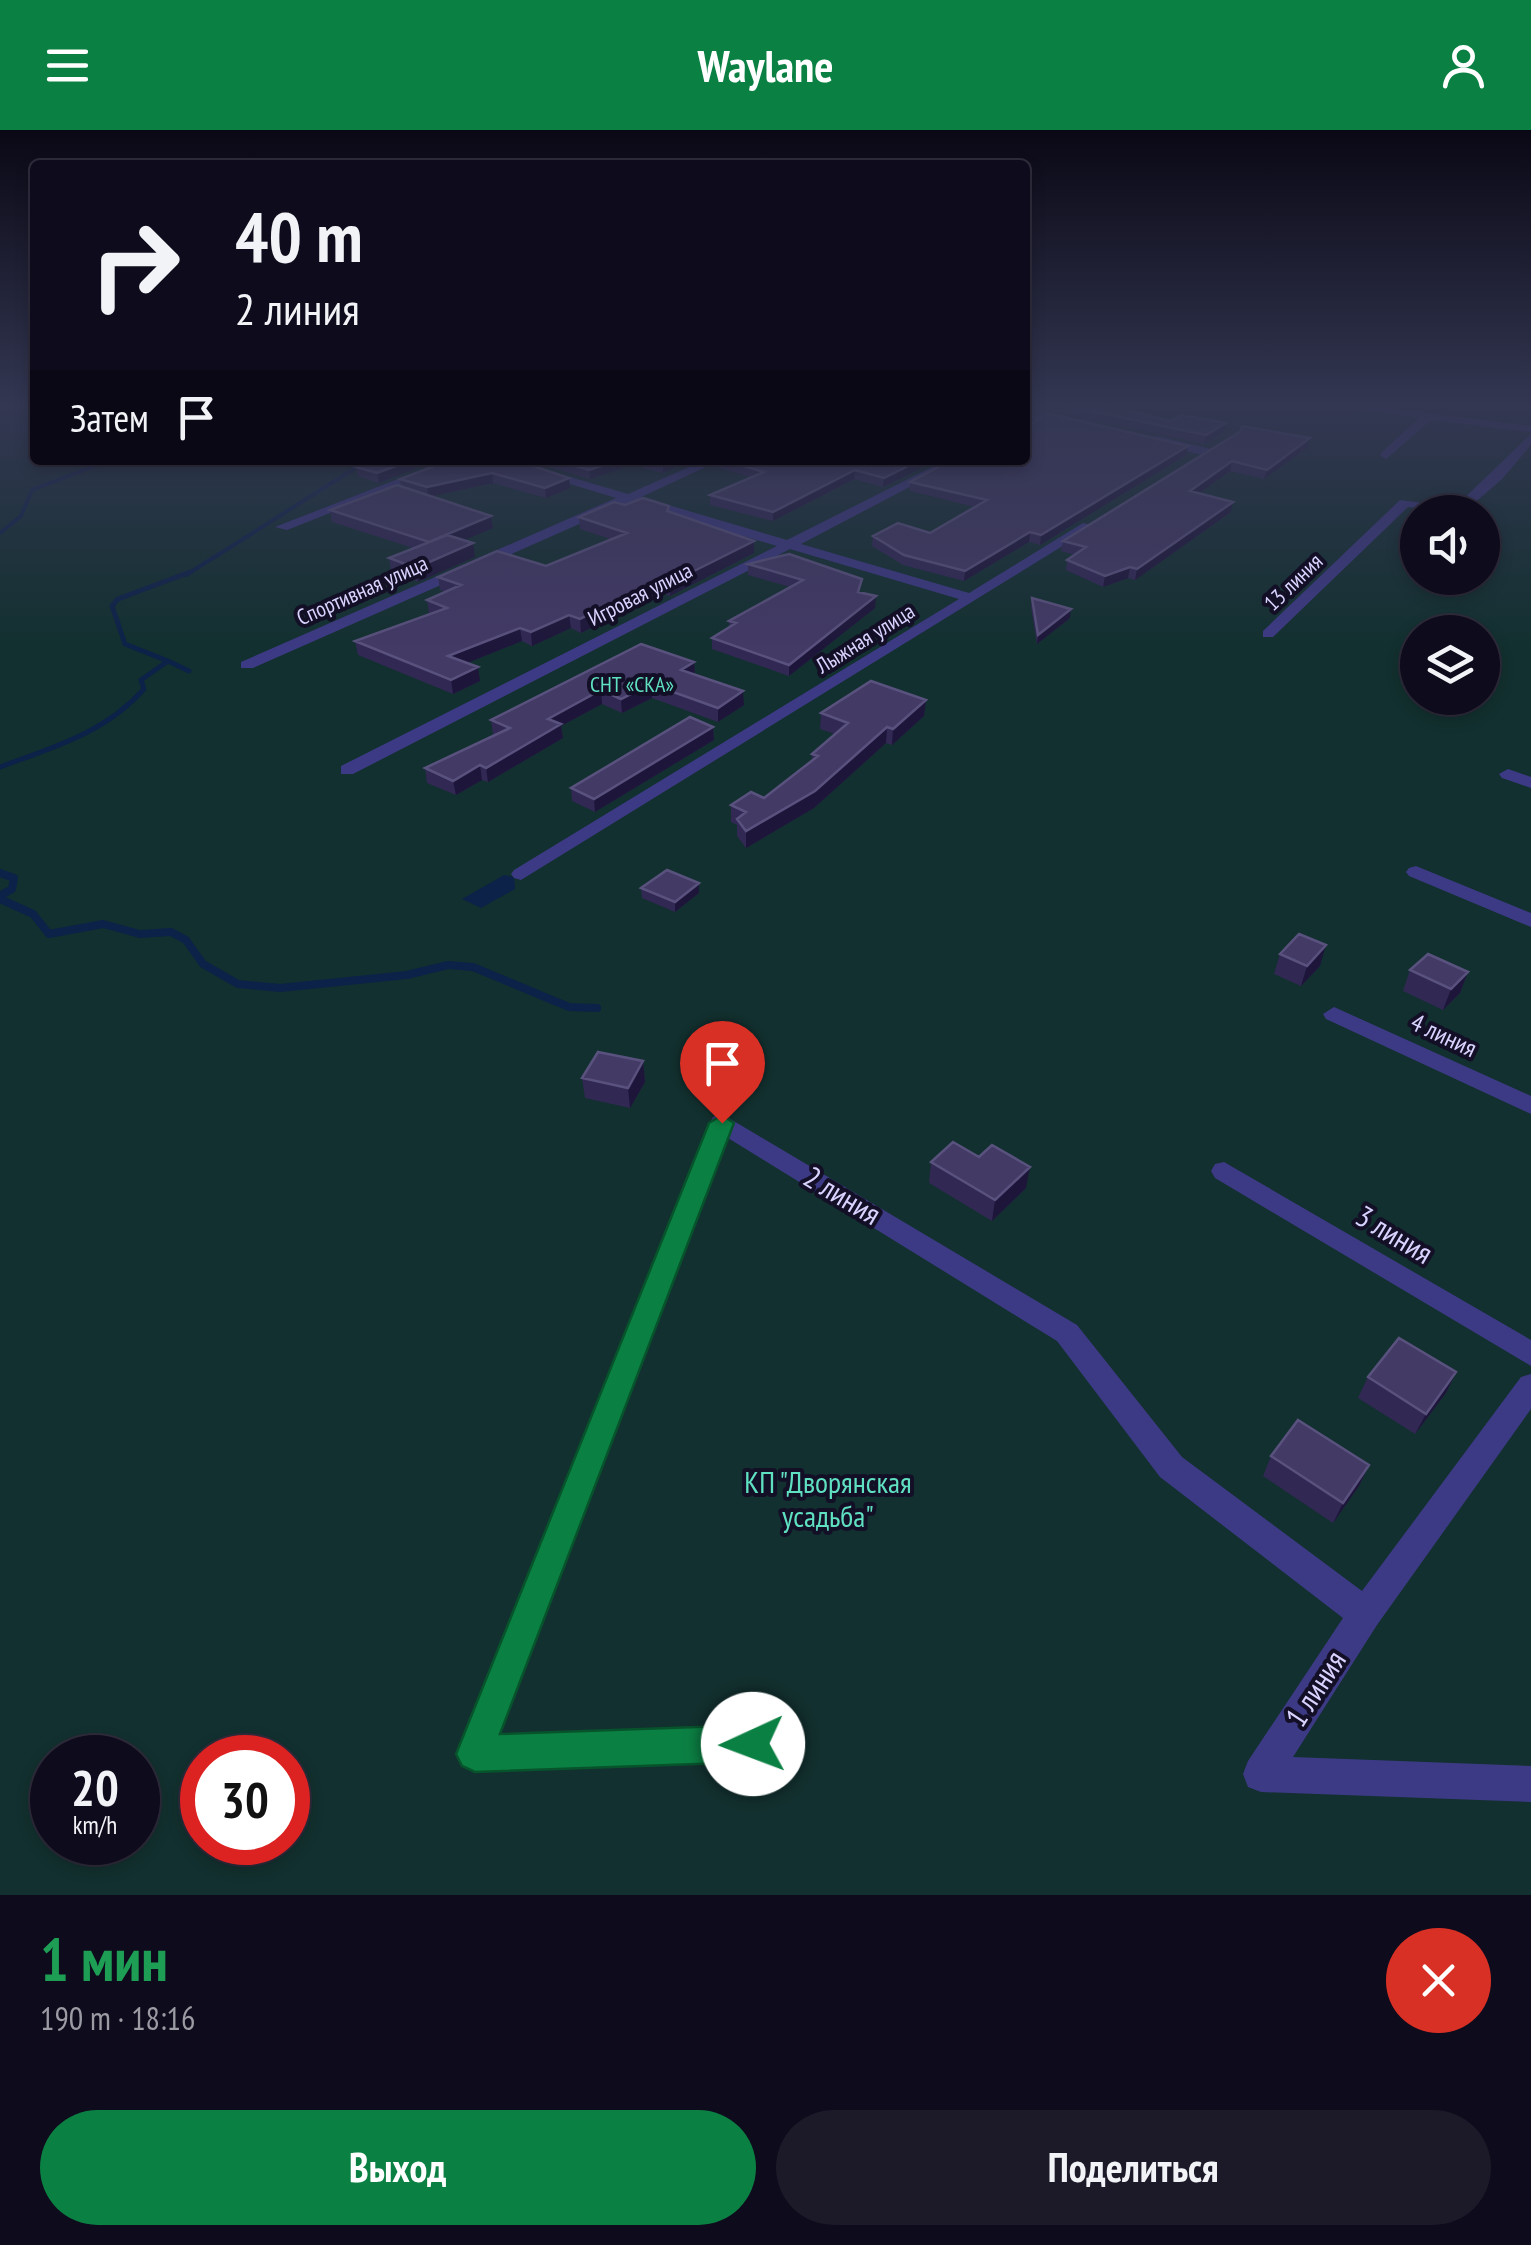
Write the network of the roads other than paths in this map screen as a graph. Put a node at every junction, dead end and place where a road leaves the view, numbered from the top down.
1 (389, 486) edge
2 (592, 486) edge
3 (654, 486) edge
4 (901, 486) edge
5 (1486, 486) edge
6 (630, 497) junction
7 (1108, 513) edge
8 (282, 527) dead end
9 (788, 542) junction
10 (971, 598) junction
11 (1268, 634) dead end
12 (247, 665) dead end
13 (347, 770) dead end
14 (1508, 774) dead end
15 (1531, 783) edge
16 (1416, 872) dead end
17 (521, 874) dead end
18 (1531, 920) edge
19 (1334, 1014) dead end
20 (1531, 1106) edge
21 (1224, 1171) dead end
22 (1531, 1354) edge
23 (1531, 1386) edge
24 (1364, 1614) junction
25 (753, 1744) dead end
26 (1531, 1784) edge

1 - 8 street
2 - 6 street
3 - 6 street, Спортивная улица
4 - 9 street, Игровая улица
5 - 11 street, 13 линия
6 - 9 street
6 - 12 street, Спортивная улица
7 - 10 street, Лыжная улица
9 - 10 street
9 - 13 street, Игровая улица
10 - 17 street, Лыжная улица
14 - 15 street
16 - 18 street
19 - 20 street, 4 линия
21 - 22 street, 3 линия
23 - 24 street, 1 линия
24 - 25 street, 2 линия
24 - 26 street, 1 линия

